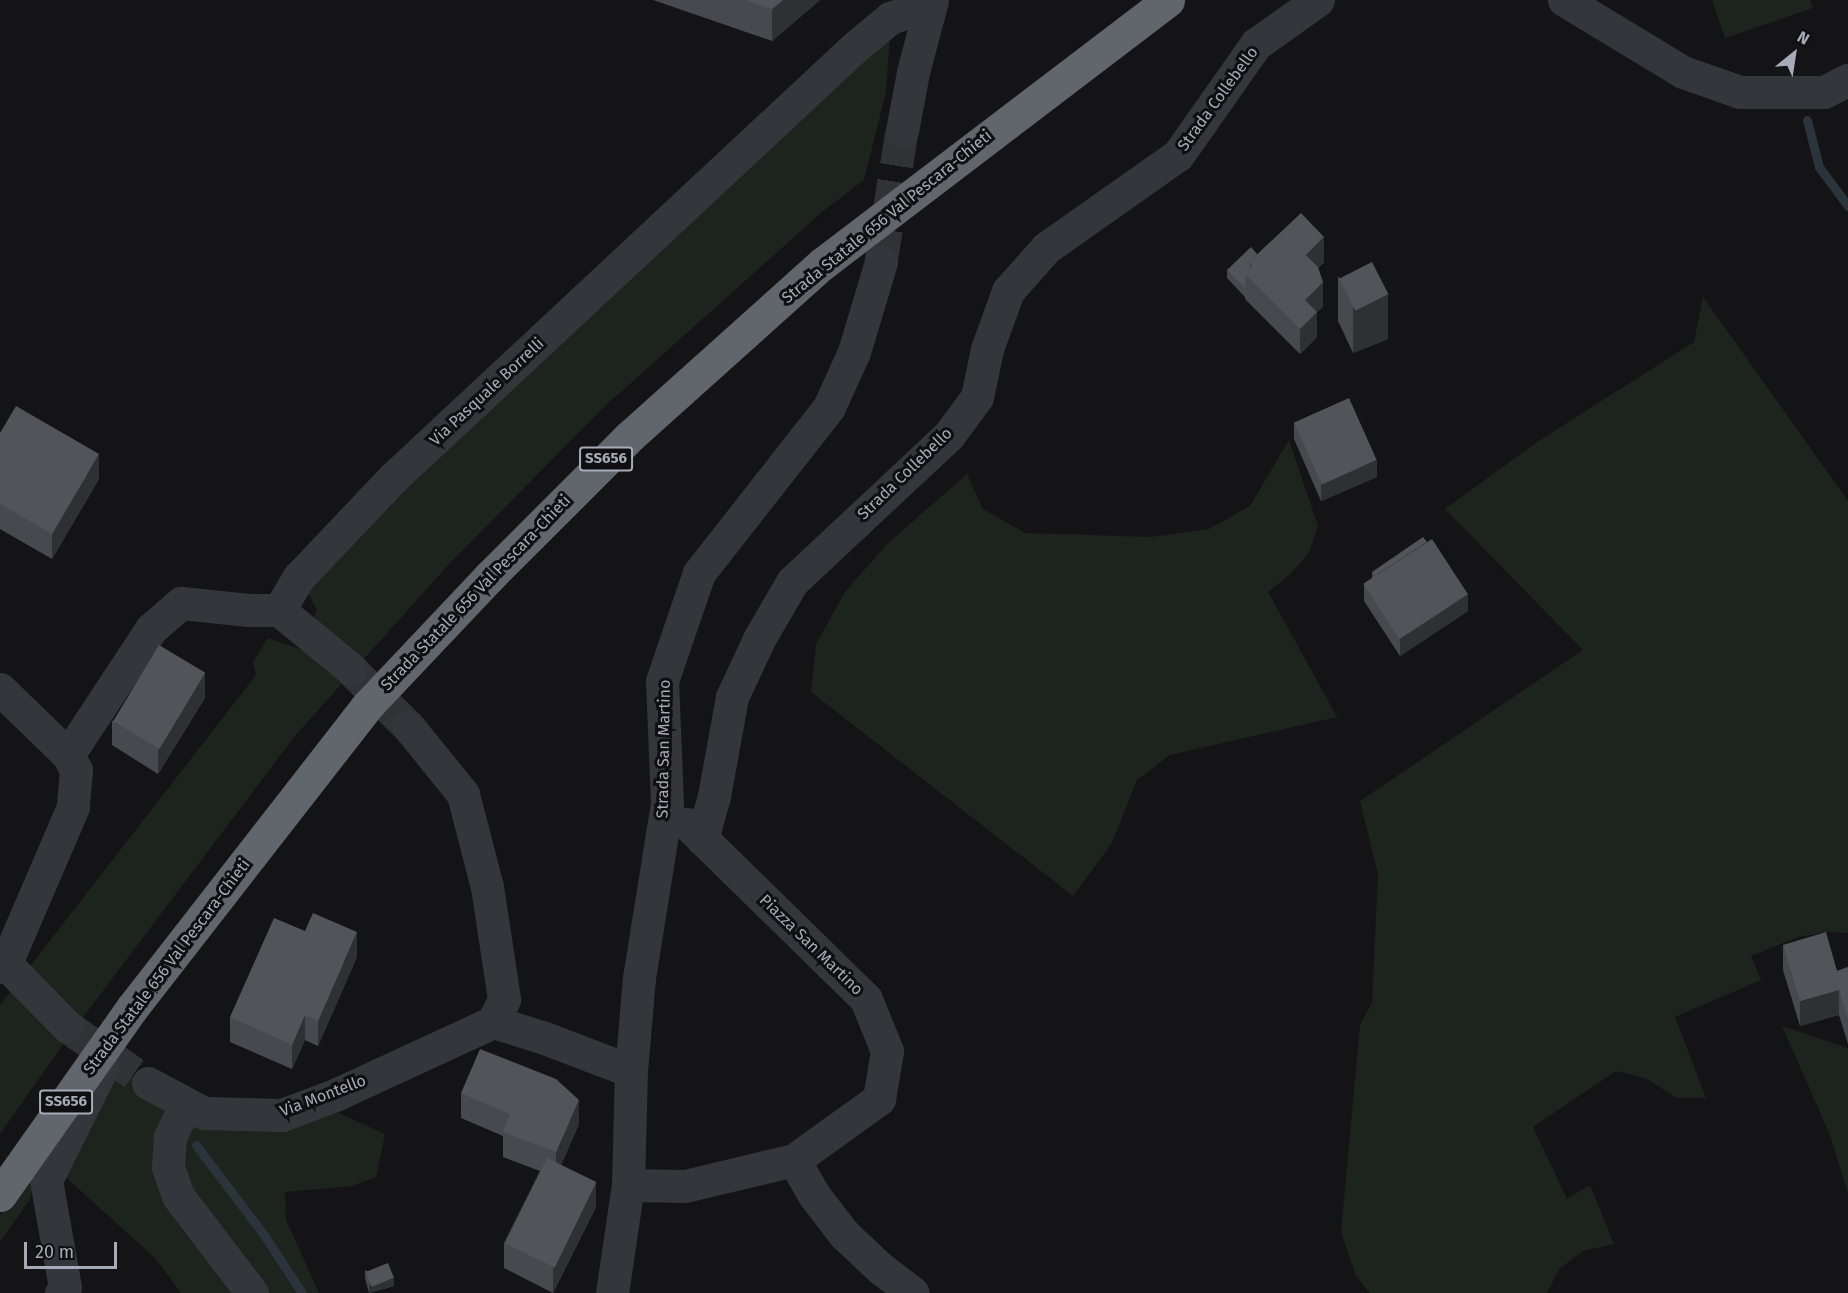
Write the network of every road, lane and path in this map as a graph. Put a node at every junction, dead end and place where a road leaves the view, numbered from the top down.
1 (1168, 0) edge
2 (1318, 0) edge
3 (1564, 0) edge
4 (930, 2) edge
5 (1848, 80) edge
6 (902, 131) tunnel mouth
7 (881, 262) tunnel mouth
8 (279, 610) junction
9 (351, 669) tunnel mouth
10 (0, 689) edge
11 (408, 726) tunnel mouth
12 (68, 755) junction
13 (667, 804) junction
14 (702, 839) junction
15 (2, 964) edge
16 (132, 1008) junction
17 (493, 1022) junction
18 (67, 1026) tunnel mouth
19 (631, 1071) junction
20 (148, 1083) tunnel mouth
21 (186, 1104) junction
22 (794, 1160) junction
23 (628, 1185) junction
24 (0, 1195) edge
25 (61, 1293) edge
26 (252, 1293) edge
27 (612, 1293) edge
28 (913, 1293) edge

1 - 16 highway, Strada Statale 656 Val Pescara-Chieti / SS656
2 - 14 street, Strada Collebello
3 - 5 street
4 - 6 street
4 - 8 street, Via Pasquale Borrelli
7 - 13 street, Strada San Martino
8 - 9 street
8 - 12 street
10 - 12 street
11 - 17 street
12 - 15 street
13 - 14 street, Piazza San Martino
13 - 19 street, Strada San Martino
14 - 22 street, Piazza San Martino
15 - 18 street
16 - 24 highway, Strada Statale 656 Val Pescara-Chieti / SS656
16 - 25 street
17 - 19 street
17 - 21 street, Via Montello
19 - 23 street, Strada San Martino
20 - 21 street, Via Montello
21 - 26 street
22 - 23 street, Piazza San Martino
22 - 28 street
23 - 27 street, Strada San Martino

